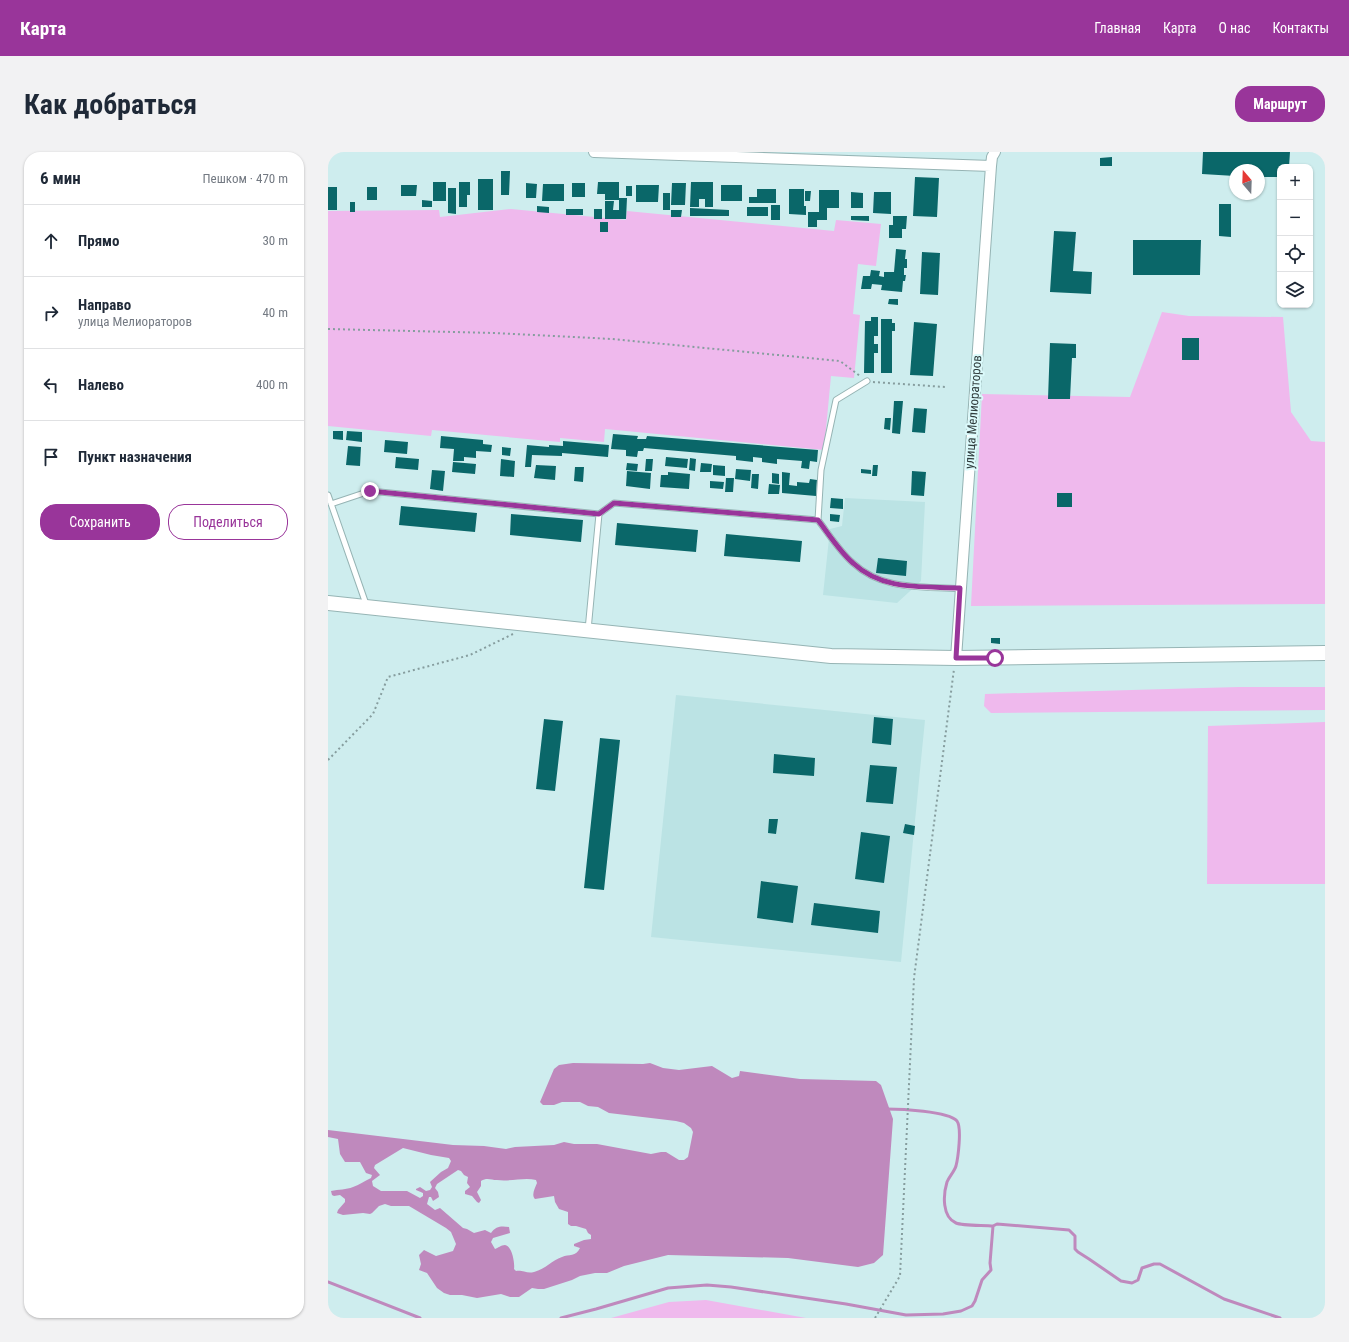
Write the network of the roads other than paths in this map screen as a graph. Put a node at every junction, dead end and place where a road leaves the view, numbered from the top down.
1 (594, 152) edge
2 (995, 152) edge
3 (991, 166) junction
4 (867, 381) road end
5 (328, 495) edge
6 (331, 504) junction
7 (599, 514) junction
8 (818, 520) junction
9 (960, 588) junction
10 (328, 603) edge
11 (367, 607) junction
12 (588, 631) junction
13 (1325, 653) edge
14 (956, 658) junction

1 - 3 street
2 - 3 street, улица Мелиораторов
3 - 9 street, улица Мелиораторов
4 - 8 lane
5 - 6 lane
6 - 7 lane
6 - 11 lane
7 - 8 lane
7 - 12 lane
8 - 9 lane
9 - 14 street, улица Мелиораторов
10 - 11 main road
11 - 12 main road
12 - 14 main road
13 - 14 main road

